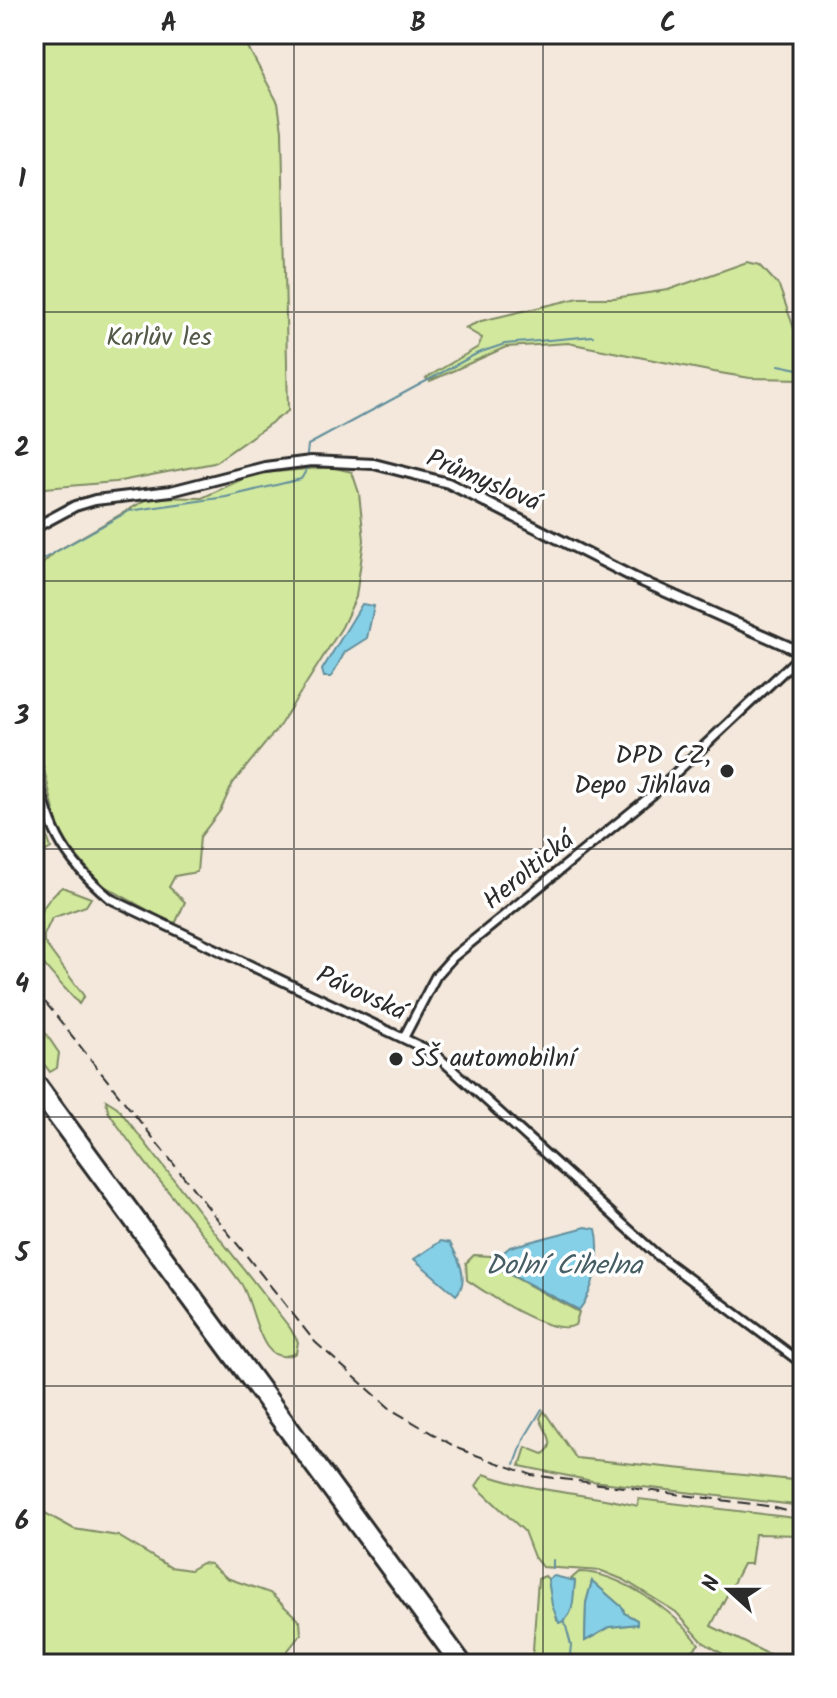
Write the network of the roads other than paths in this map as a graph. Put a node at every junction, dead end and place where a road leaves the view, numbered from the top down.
1 (34, 528) edge
2 (803, 654) edge
3 (34, 761) edge
4 (404, 1037) junction
5 (34, 1075) edge
6 (36, 1094) edge
7 (803, 1364) edge
8 (456, 1664) edge
9 (467, 1664) edge

1 - 2 main road, Průmyslová
2 - 4 street, Heroltická
3 - 4 street, Pávovská
4 - 7 street, Pávovská
5 - 9 highway
6 - 8 highway

